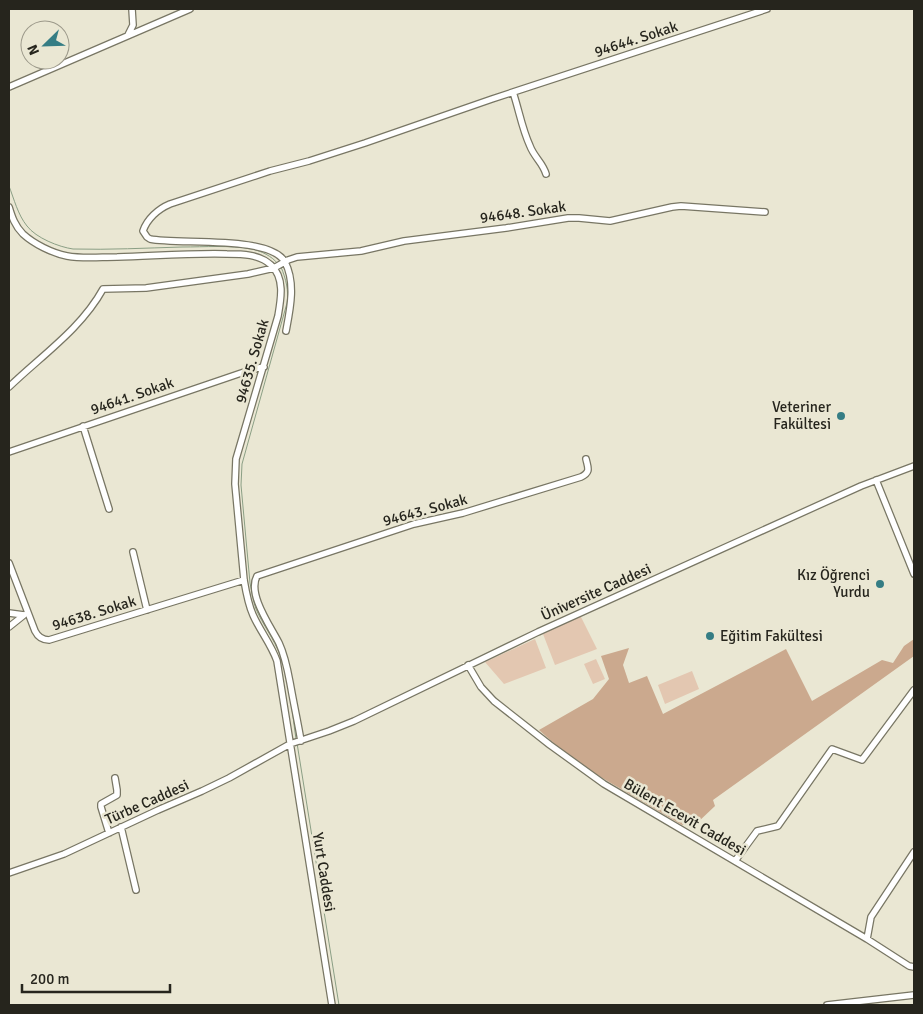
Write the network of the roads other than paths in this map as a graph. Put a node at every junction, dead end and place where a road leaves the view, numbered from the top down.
1 (132, 9) edge
2 (190, 9) edge
3 (767, 9) edge
4 (128, 35) junction
5 (9, 87) edge
6 (513, 92) junction
7 (546, 174) dead end
8 (9, 207) edge
9 (765, 212) dead end
10 (12, 223) edge
11 (285, 262) junction
12 (274, 268) junction
13 (286, 331) dead end
14 (264, 367) junction
15 (9, 387) edge
16 (84, 426) junction
17 (9, 452) edge
18 (586, 459) dead end
19 (914, 466) edge
20 (876, 480) junction
21 (109, 509) dead end
22 (133, 552) dead end
23 (9, 564) edge
24 (914, 574) edge
25 (244, 580) junction
26 (147, 610) junction
27 (9, 613) edge
28 (26, 614) junction
29 (9, 628) edge
30 (468, 665) junction
31 (914, 690) edge
32 (301, 741) junction
33 (290, 744) junction
34 (116, 778) dead end
35 (121, 827) junction
36 (110, 833) junction
37 (914, 852) edge
38 (735, 861) junction
39 (9, 873) edge
40 (136, 890) dead end
41 (867, 939) junction
42 (912, 967) edge
43 (914, 974) edge
44 (914, 995) edge
45 (332, 1005) edge
46 (827, 1005) edge

1 - 4 street
2 - 4 street
3 - 6 street, 94644. Sokak
4 - 5 street
6 - 7 street
6 - 11 street, 94644. Sokak
8 - 10 street
9 - 11 street, 94648. Sokak
10 - 12 street
11 - 12 street, 94648. Sokak
11 - 13 street
12 - 14 street, 94635. Sokak
12 - 15 street, 94648. Sokak
14 - 16 street, 94641. Sokak
14 - 25 street, 94635. Sokak
16 - 17 street, 94641. Sokak
16 - 21 street
18 - 32 street, 94643. Sokak
19 - 20 street, Üniversite Caddesi
20 - 24 street
20 - 30 street, Üniversite Caddesi
22 - 26 street, 94638. Sokak
23 - 28 street, 94638. Sokak
25 - 26 street, 94638. Sokak
25 - 33 street, 94635. Sokak
26 - 28 street, 94638. Sokak
27 - 28 street
28 - 29 street
30 - 32 street, Üniversite Caddesi
30 - 38 street, Bülent Ecevit Caddesi
31 - 38 street
32 - 33 street, Üniversite Caddesi
33 - 35 street, Türbe Caddesi
33 - 45 street, Yurt Caddesi
34 - 36 street
35 - 36 street, Türbe Caddesi
35 - 40 street
36 - 39 street, Türbe Caddesi
37 - 41 street
38 - 41 street, Bülent Ecevit Caddesi
41 - 42 street, Bülent Ecevit Caddesi
42 - 43 street, Bülent Ecevit Caddesi
44 - 46 street

